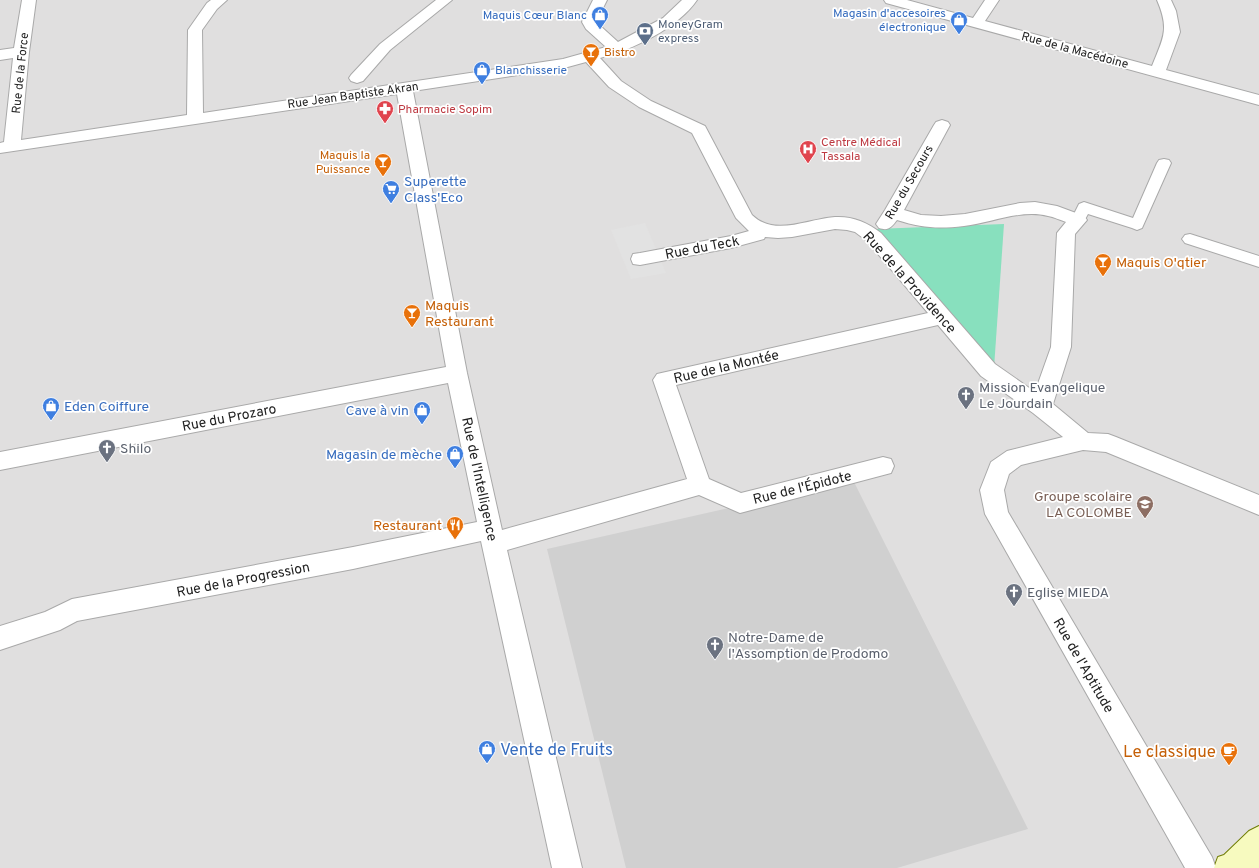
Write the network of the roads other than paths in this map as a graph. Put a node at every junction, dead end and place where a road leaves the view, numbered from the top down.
1 (29, 0) edge
2 (220, 0) edge
3 (445, 0) edge
4 (600, 0) edge
5 (690, 0) edge
6 (891, 0) edge
7 (992, 0) edge
8 (1164, 0) edge
9 (978, 23) junction
10 (617, 49) junction
11 (21, 52) junction
12 (0, 55) edge
13 (590, 57) junction
14 (1158, 72) junction
15 (357, 78) dead end
16 (404, 88) junction
17 (1259, 100) edge
18 (195, 118) junction
19 (942, 125) dead end
20 (6, 147) edge
21 (1164, 163) dead end
22 (894, 213) junction
23 (1078, 220) junction
24 (761, 229) junction
25 (874, 237) junction
26 (1190, 240) dead end
27 (640, 259) dead end
28 (1259, 262) edge
29 (942, 317) junction
30 (457, 373) junction
31 (1041, 407) junction
32 (1083, 441) junction
33 (0, 461) edge
34 (883, 466) dead end
35 (700, 485) junction
36 (1259, 505) edge
37 (492, 536) junction
38 (0, 638) edge
39 (1259, 841) edge
40 (1241, 867) edge
41 (567, 868) edge
42 (1201, 868) edge

1 - 11 street, Rue de la Force
2 - 18 street
3 - 15 street
4 - 10 street
5 - 10 street, Rue Jean Baptiste Akran
6 - 9 street, Rue de la Macédoine
7 - 9 street
8 - 14 street
9 - 14 street, Rue de la Macédoine
10 - 13 street, Rue Jean Baptiste Akran
11 - 12 street
11 - 20 street, Rue de la Force
13 - 16 street, Rue Jean Baptiste Akran
13 - 24 street, Rue de la Providence
14 - 17 street, Rue de la Macédoine
16 - 18 street, Rue Jean Baptiste Akran
16 - 30 street, Rue de l'Intelligence
18 - 20 street, Rue Jean Baptiste Akran
19 - 22 street, Rue du Secours
21 - 23 lane
22 - 23 street
22 - 25 street, Rue du Secours
23 - 31 street
24 - 25 street, Rue de la Providence
24 - 27 street, Rue du Teck
25 - 29 street, Rue de la Providence
26 - 28 lane
29 - 31 street, Rue de la Providence
29 - 35 street, Rue de la Montée
30 - 33 street, Rue du Prozaro
30 - 37 street, Rue de l'Intelligence
31 - 32 street, Rue de la Providence
32 - 36 street, Rue de l'Aptitude
32 - 42 street, Rue de l'Aptitude
34 - 35 street, Rue de l'Épidote
35 - 37 street
37 - 38 street, Rue de la Progression
37 - 41 street, Rue de l'Intelligence
39 - 40 street

